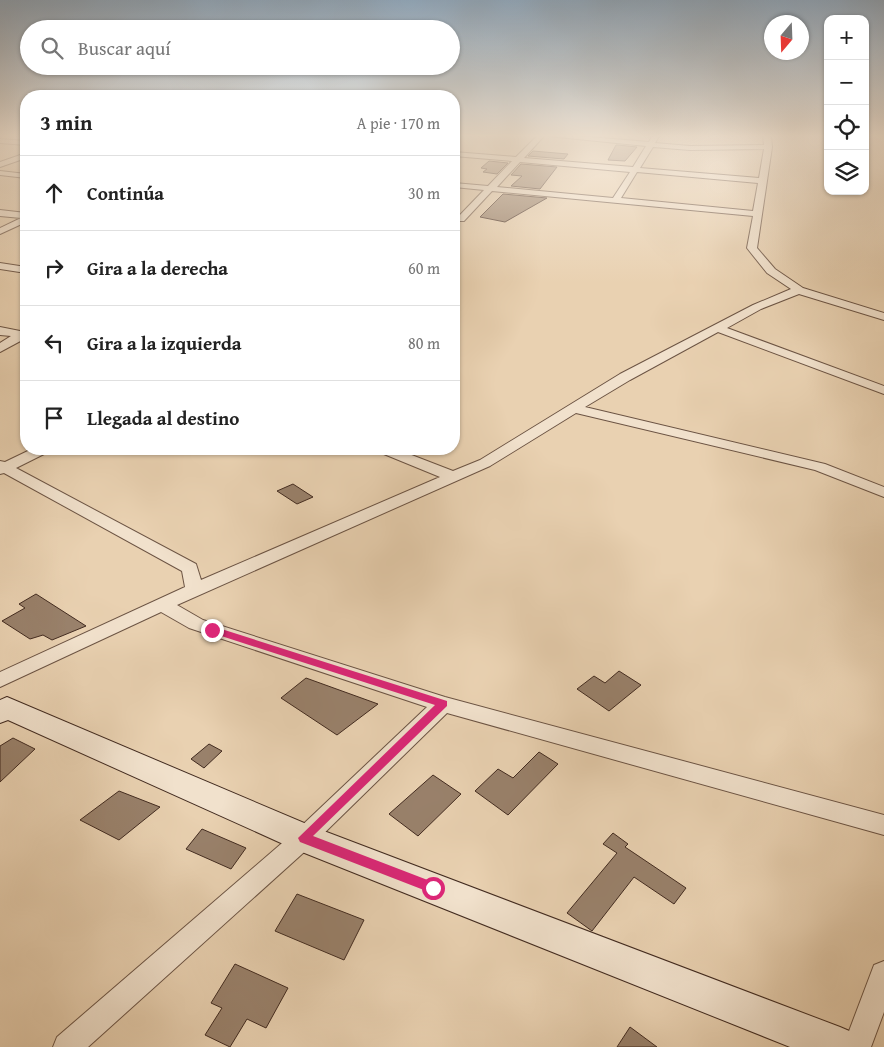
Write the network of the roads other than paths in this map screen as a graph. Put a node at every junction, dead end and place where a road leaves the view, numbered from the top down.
1 (462, 185) edge
2 (494, 185) edge
3 (626, 185) edge
4 (762, 185) edge
5 (491, 188) junction
6 (616, 200) junction
7 (0, 213) edge
8 (757, 214) junction
9 (20, 217) edge
10 (461, 219) dead end
11 (20, 221) edge
12 (0, 231) edge
13 (0, 266) edge
14 (20, 269) edge
15 (799, 290) junction
16 (884, 317) edge
17 (717, 328) junction
18 (0, 331) edge
19 (20, 333) edge
20 (20, 337) edge
21 (0, 348) edge
22 (884, 390) edge
23 (576, 409) junction
24 (29, 455) edge
25 (400, 455) edge
26 (2, 467) edge
27 (454, 476) junction
28 (884, 492) edge
29 (194, 590) junction
30 (162, 604) junction
31 (2, 701) edge
32 (443, 704) junction
33 (884, 825) edge
34 (304, 838) junction
35 (884, 974) edge
36 (67, 1047) edge
37 (840, 1047) edge
38 (857, 1047) edge

1 - 5 street
2 - 5 street
3 - 6 street
4 - 8 street
5 - 6 street
5 - 10 street
6 - 8 street
7 - 9 street
8 - 15 street
11 - 12 street
13 - 14 street
15 - 16 street
15 - 17 street
17 - 22 street
17 - 23 street
18 - 19 street
20 - 21 street
23 - 27 street
23 - 28 street
24 - 26 street
25 - 27 street
26 - 29 street
27 - 29 street
29 - 30 street
30 - 31 street
30 - 32 street
31 - 34 street
32 - 33 street
32 - 34 street
34 - 36 street
34 - 37 street
35 - 38 street

